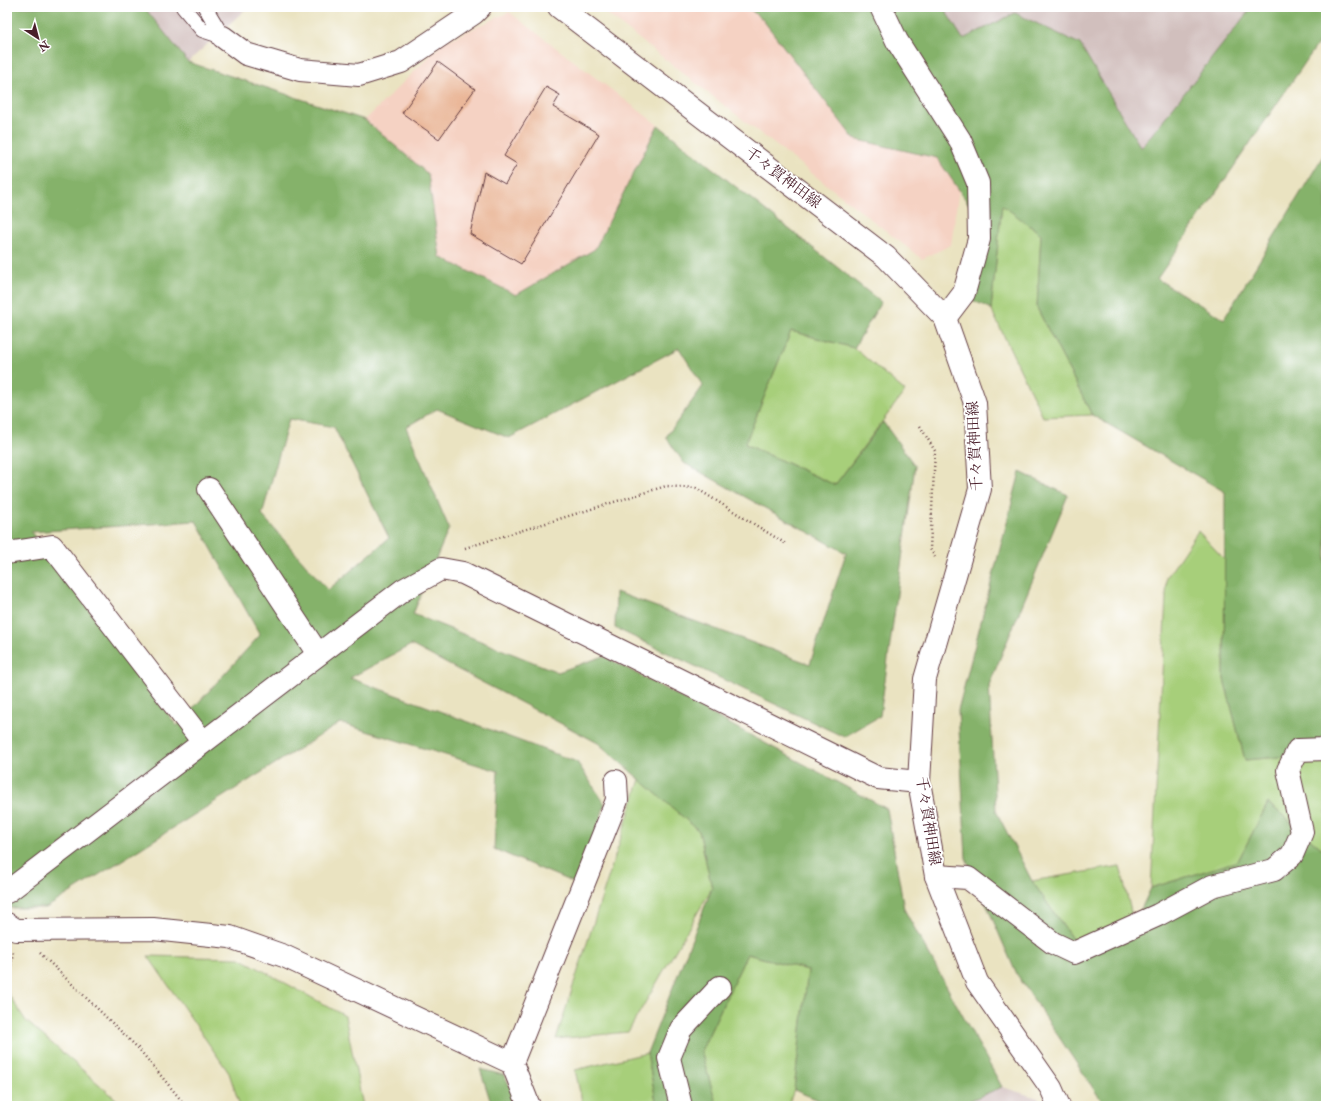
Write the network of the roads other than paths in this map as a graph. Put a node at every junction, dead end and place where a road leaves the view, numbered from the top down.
1 (183, 7) edge
2 (205, 7) edge
3 (480, 7) edge
4 (559, 7) edge
5 (881, 7) edge
6 (223, 37) junction
7 (945, 318) junction
8 (209, 489) dead end
9 (7, 553) edge
10 (318, 654) junction
11 (203, 742) junction
12 (1326, 750) edge
13 (616, 781) dead end
14 (919, 782) junction
15 (936, 876) junction
16 (7, 892) edge
17 (12, 927) edge
18 (720, 987) dead end
19 (512, 1064) junction
20 (529, 1106) edge
21 (681, 1106) edge
22 (1059, 1106) edge

1 - 6 lane
2 - 6 lane
3 - 6 street
4 - 7 street, 千々賀神田線
5 - 7 street
7 - 14 street, 千々賀神田線
8 - 10 street
9 - 11 street
10 - 11 street
10 - 14 street
11 - 16 street
12 - 15 street
13 - 19 street
14 - 15 street, 千々賀神田線
15 - 22 street, 千々賀神田線
17 - 19 street
18 - 21 street
19 - 20 street

